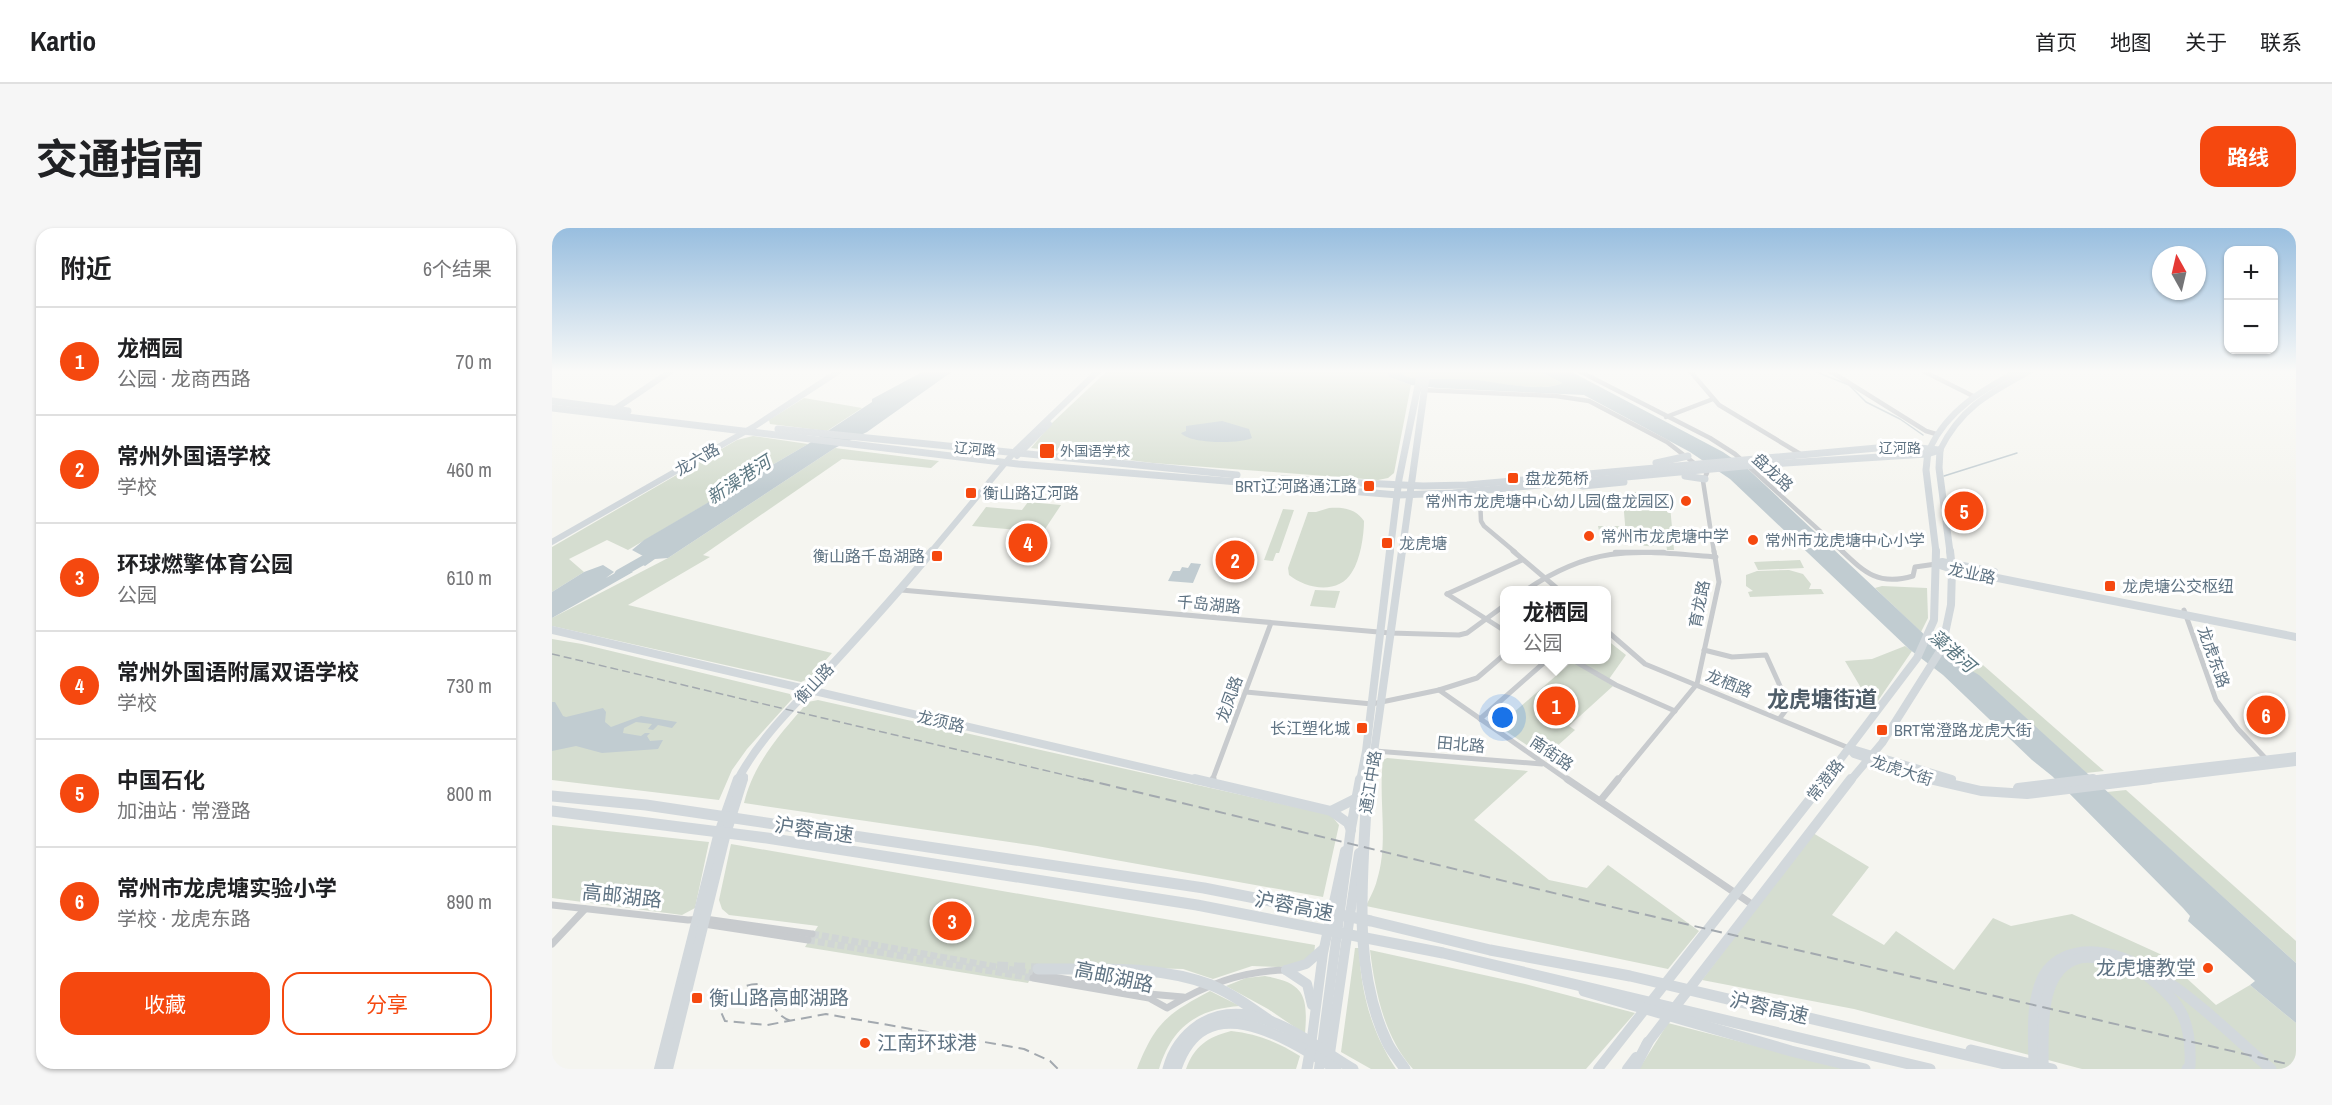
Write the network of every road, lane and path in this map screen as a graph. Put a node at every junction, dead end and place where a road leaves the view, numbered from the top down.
1 (573, 410) edge
2 (615, 410) edge
3 (617, 410) edge
4 (779, 410) edge
5 (1059, 410) edge
6 (1062, 410) edge
7 (1416, 410) edge
8 (1419, 410) edge
9 (1609, 410) edge
10 (1653, 410) edge
11 (1684, 410) edge
12 (1729, 410) edge
13 (1893, 410) edge
14 (1956, 410) edge
15 (1965, 410) edge
16 (607, 414) junction
17 (1666, 417) junction
18 (755, 426) junction
19 (747, 430) junction
20 (818, 433) joint
21 (1936, 434) junction
22 (1940, 450) junction
23 (1928, 451) junction
24 (1017, 453) junction
25 (1802, 455) junction
26 (1904, 455) junction
27 (1688, 456) junction
28 (1007, 462) junction
29 (1926, 466) junction
30 (1565, 478) junction
31 (1705, 479) junction
32 (1491, 489) junction
33 (1398, 490) junction
34 (1410, 491) junction
35 (1467, 492) junction
36 (1480, 499) junction
37 (552, 543) edge
38 (1716, 557) junction
39 (1522, 560) junction
40 (1937, 564) junction
41 (1951, 566) junction
42 (1544, 578) junction
43 (1533, 586) edge
44 (1553, 586) edge
45 (903, 590) junction
46 (1500, 608) edge
47 (2184, 612) junction
48 (1485, 619) junction
49 (1271, 623) junction
50 (1500, 628) edge
51 (552, 630) edge
52 (2296, 632) edge
53 (1386, 633) junction
54 (1611, 634) edge
55 (2296, 637) edge
56 (1704, 651) junction
57 (1500, 658) edge
58 (1542, 664) edge
59 (1579, 664) edge
60 (1697, 684) junction
61 (809, 690) junction
62 (1440, 690) junction
63 (1246, 692) junction
64 (1376, 704) junction
65 (1675, 711) junction
66 (1780, 718) junction
67 (1480, 719) junction
68 (1849, 748) junction
69 (1375, 751) junction
70 (1869, 756) junction
71 (2296, 756) edge
72 (2269, 762) junction
73 (2296, 762) edge
74 (1544, 764) junction
75 (1211, 785) junction
76 (552, 796) edge
77 (1357, 798) junction
78 (1600, 801) junction
79 (1366, 808) junction
80 (552, 811) edge
81 (1331, 811) junction
82 (1351, 828) junction
83 (1735, 894) junction
84 (552, 905) edge
85 (1753, 905) junction
86 (585, 909) junction
87 (698, 921) junction
88 (810, 937) tunnel mouth
89 (552, 944) edge
90 (1324, 947) junction
91 (1286, 970) junction
92 (1036, 974) junction
93 (1185, 997) junction
94 (1313, 1016) junction
95 (1700, 1017) junction
96 (1273, 1023) junction
97 (1295, 1040) junction
98 (1648, 1042) junction
99 (1310, 1053) joint
100 (1991, 1057) junction
101 (659, 1069) edge
102 (668, 1069) edge
103 (1168, 1069) edge
104 (1176, 1069) edge
105 (1308, 1069) edge
106 (1319, 1069) edge
107 (1328, 1069) edge
108 (1336, 1069) edge
109 (1353, 1069) edge
110 (1405, 1069) edge
111 (1598, 1069) edge
112 (1627, 1069) edge
113 (1634, 1069) edge
114 (1865, 1069) edge
115 (1930, 1069) edge
116 (2026, 1069) edge
117 (2034, 1069) edge
118 (2043, 1069) edge
119 (2052, 1069) edge
120 (2187, 1069) edge
121 (2271, 1069) edge

1 - 16 main road, 辽河路
2 - 16 street
3 - 18 main road, 辽河路
4 - 18 street, 龙六路
5 - 24 street, 衡山路
6 - 24 street, 衡山路
7 - 33 main road, 通江中路
8 - 34 main road, 通江中路
9 - 27 street, 育龙路
10 - 17 street, 盘龙路
11 - 17 street
12 - 25 street
13 - 21 street
14 - 21 street
15 - 22 street
16 - 19 main road, 辽河路
17 - 40 street, 盘龙路
18 - 19 street, 龙六路
18 - 20 main road, 辽河路
19 - 28 main road, 辽河路
19 - 37 street, 龙六路
20 - 24 main road, 辽河路
21 - 23 street
22 - 23 main road, 辽河路
22 - 41 main road, 常澄路
23 - 25 main road, 辽河路
23 - 26 main road, 辽河路
23 - 29 main road, 常澄路
24 - 28 street, 衡山路
24 - 33 main road, 辽河路
25 - 30 main road, 辽河路
26 - 29 main road
26 - 30 main road, 辽河路
27 - 30 main road
27 - 31 street, 育龙路
28 - 33 main road, 辽河路
28 - 45 street, 衡山路
29 - 40 main road, 常澄路
30 - 31 main road
30 - 32 main road
30 - 34 main road
31 - 38 street, 育龙路
32 - 35 main road
32 - 36 main road
33 - 34 main road
33 - 53 main road, 通江中路
34 - 35 main road
34 - 53 main road, 通江中路
35 - 36 main road
36 - 39 street
38 - 42 street
38 - 56 street, 育龙路
39 - 42 street
39 - 48 street
40 - 41 street, 龙业路
40 - 68 main road, 常澄路
41 - 47 street, 龙业路
41 - 70 main road, 常澄路
42 - 43 street
42 - 44 street
45 - 49 street, 千岛湖路
45 - 61 street, 衡山路
46 - 48 street, 千岛湖路
47 - 52 street, 龙业路
47 - 55 street, 龙业路
47 - 72 street, 龙虎东路
48 - 50 street
48 - 53 street, 千岛湖路
49 - 53 street, 千岛湖路
49 - 63 street, 龙凤路
51 - 61 street, 龙须路
53 - 64 main road, 通江中路
54 - 60 street, 龙栖路
56 - 60 street, 育龙路
56 - 66 street
57 - 62 street
58 - 67 street
59 - 65 street
60 - 65 street, 育龙路
60 - 66 street, 龙栖路
61 - 75 street, 龙须路
61 - 87 street, 衡山路
62 - 64 street
62 - 67 street, 南街路
63 - 64 street
63 - 75 street, 龙凤路
64 - 69 main road, 通江中路
64 - 77 main road, 通江中路
65 - 78 street, 育龙路
66 - 68 street, 龙栖路
67 - 74 street, 南街路
68 - 70 street, 龙虎大街
68 - 83 main road, 常澄路
69 - 74 street, 田北路
69 - 79 main road, 通江中路
70 - 72 street, 龙虎大街
70 - 85 main road, 常澄路
71 - 72 street
72 - 73 street
74 - 78 street, 南街路
75 - 81 street, 龙须路
76 - 100 highway, 沪蓉高速
77 - 81 main road
77 - 82 main road, 通江中路
78 - 83 street, 南街路
79 - 107 main road, 通江中路
79 - 110 highway
80 - 95 highway, 沪蓉高速
81 - 82 main road
82 - 90 main road
82 - 106 main road, 通江中路
83 - 85 street, 南街路
83 - 111 main road, 常澄路
84 - 86 street, 高邮湖路
85 - 98 main road, 常澄路
86 - 87 street, 高邮湖路
86 - 89 street
87 - 88 street, 高邮湖路
87 - 101 street, 衡山路
87 - 102 street, 衡山路
90 - 91 main road
90 - 94 main road
91 - 93 street, 高邮湖路
91 - 94 main road
92 - 93 street, 高邮湖路
92 - 93 street, 高邮湖路
92 - 96 highway
94 - 99 main road
95 - 114 highway
95 - 115 highway, 沪蓉高速
96 - 97 highway
96 - 103 highway
97 - 104 highway
97 - 108 highway
97 - 109 highway
98 - 112 main road, 常澄路
98 - 113 highway
99 - 105 highway
100 - 116 highway
100 - 119 highway
117 - 121 highway
118 - 120 highway

